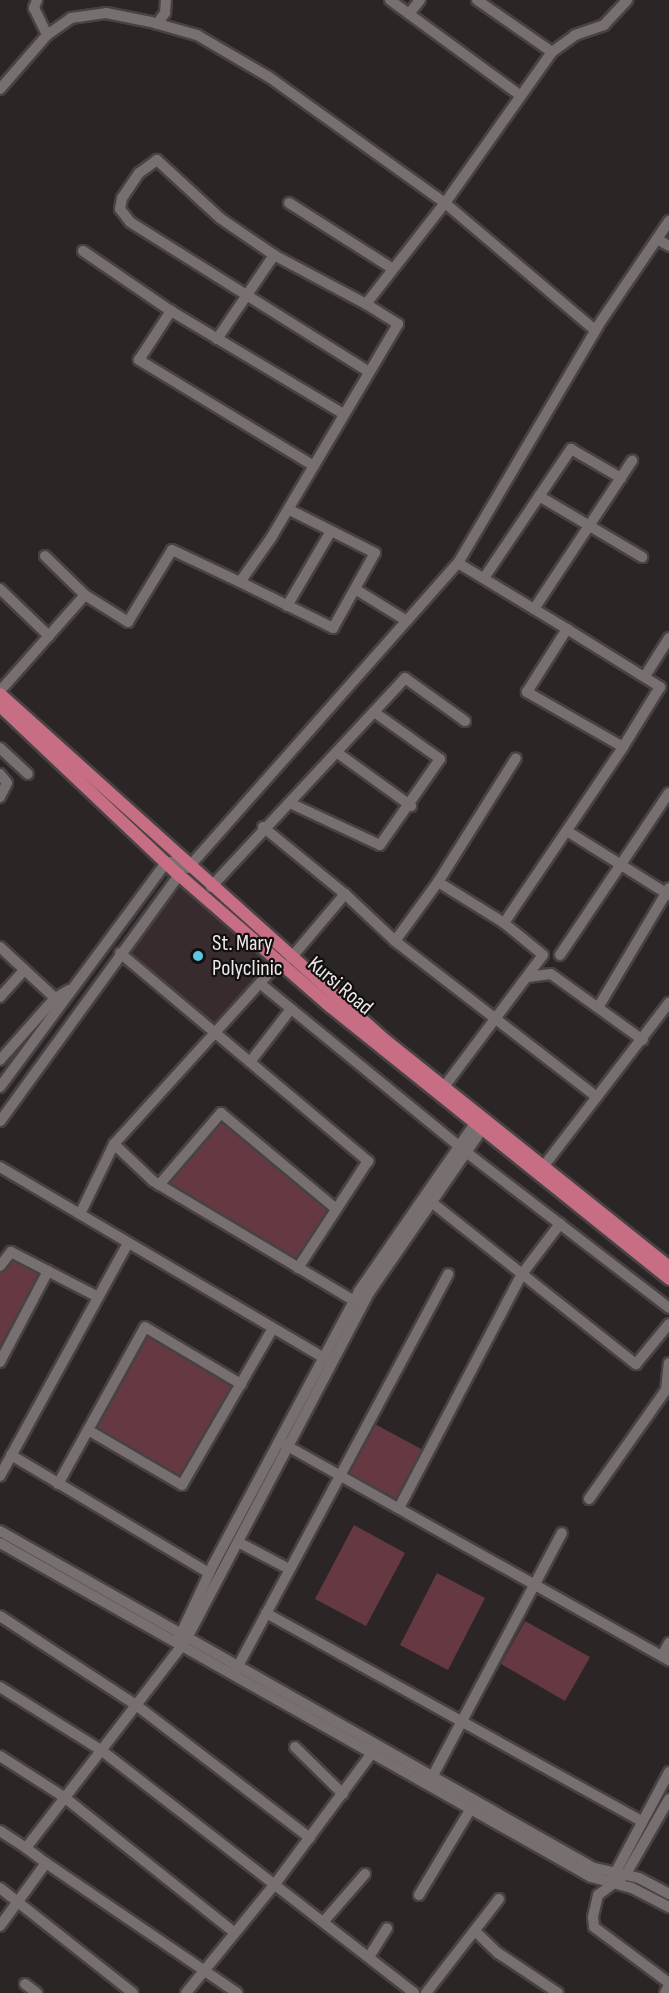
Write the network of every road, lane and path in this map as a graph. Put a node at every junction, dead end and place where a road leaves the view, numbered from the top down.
1 (37, 0) edge
2 (166, 0) edge
3 (390, 0) edge
4 (420, 0) edge
5 (477, 0) edge
6 (627, 0) edge
7 (409, 14) junction
8 (157, 24) junction
9 (47, 34) junction
10 (552, 52) junction
11 (0, 89) edge
12 (521, 96) junction
13 (290, 203) dead end
14 (445, 203) junction
15 (669, 221) edge
16 (657, 239) junction
17 (669, 246) edge
18 (83, 251) dead end
19 (274, 255) junction
20 (393, 269) junction
21 (246, 295) junction
22 (366, 304) junction
23 (171, 311) junction
24 (598, 325) junction
25 (218, 339) junction
26 (369, 372) junction
27 (344, 414) junction
28 (632, 461) dead end
29 (314, 466) junction
30 (621, 478) junction
31 (538, 496) junction
32 (288, 509) junction
33 (589, 526) junction
34 (331, 531) junction
35 (45, 556) dead end
36 (642, 557) dead end
37 (458, 563) junction
38 (484, 578) junction
39 (240, 582) junction
40 (0, 589) edge
41 (355, 589) junction
42 (85, 595) junction
43 (287, 606) junction
44 (534, 609) junction
45 (407, 621) junction
46 (567, 629) junction
47 (49, 636) junction
48 (669, 638) edge
49 (645, 676) junction
50 (0, 693) edge
51 (0, 706) edge
52 (374, 712) junction
53 (465, 721) dead end
54 (623, 747) junction
55 (0, 748) edge
56 (55, 751) junction
57 (339, 754) junction
58 (516, 758) dead end
59 (0, 774) edge
60 (28, 774) dead end
61 (669, 793) edge
62 (0, 796) edge
63 (292, 804) junction
64 (411, 806) junction
65 (263, 827) junction
66 (567, 831) junction
67 (622, 865) junction
68 (178, 866) junction
69 (438, 882) junction
70 (210, 887) junction
71 (668, 892) edge
72 (345, 894) junction
73 (504, 923) junction
74 (395, 941) junction
75 (0, 947) edge
76 (120, 953) junction
77 (560, 956) dead end
78 (291, 958) junction
79 (279, 962) junction
80 (24, 969) junction
81 (527, 977) junction
82 (76, 985) junction
83 (262, 985) junction
84 (0, 997) edge
85 (55, 998) junction
86 (669, 1003) edge
87 (598, 1006) junction
88 (291, 1009) junction
89 (498, 1017) junction
90 (216, 1034) junction
91 (643, 1040) junction
92 (0, 1060) edge
93 (250, 1062) junction
94 (0, 1087) edge
95 (444, 1087) junction
96 (597, 1097) junction
97 (0, 1121) edge
98 (481, 1123) junction
99 (114, 1144) junction
100 (463, 1150) junction
101 (0, 1167) edge
102 (543, 1167) junction
103 (159, 1185) junction
104 (430, 1201) junction
105 (335, 1208) junction
106 (80, 1214) junction
107 (560, 1224) junction
108 (129, 1243) junction
109 (0, 1266) edge
110 (669, 1267) edge
111 (298, 1268) junction
112 (48, 1271) junction
113 (448, 1274) dead end
114 (522, 1274) junction
115 (669, 1279) edge
116 (98, 1297) junction
117 (354, 1301) junction
118 (669, 1308) edge
119 (669, 1324) edge
120 (273, 1328) junction
121 (328, 1360) junction
122 (0, 1362) edge
123 (669, 1363) edge
124 (241, 1384) junction
125 (88, 1430) junction
126 (284, 1443) junction
127 (11, 1455) junction
128 (340, 1475) junction
129 (0, 1476) edge
130 (58, 1484) junction
131 (589, 1499) dead end
132 (399, 1508) junction
133 (0, 1531) edge
134 (562, 1533) dead end
135 (238, 1542) junction
136 (0, 1543) edge
137 (290, 1569) junction
138 (209, 1573) junction
139 (535, 1584) junction
140 (266, 1613) junction
141 (0, 1616) edge
142 (181, 1640) junction
143 (669, 1643) edge
144 (665, 1658) edge
145 (237, 1668) junction
146 (0, 1687) edge
147 (136, 1705) junction
148 (462, 1722) junction
149 (296, 1747) dead end
150 (100, 1750) junction
151 (373, 1750) junction
152 (0, 1755) edge
153 (669, 1772) edge
154 (429, 1781) junction
155 (343, 1794) junction
156 (64, 1797) junction
157 (669, 1799) edge
158 (470, 1810) junction
159 (642, 1821) junction
160 (0, 1831) edge
161 (310, 1838) junction
162 (26, 1848) junction
163 (45, 1863) junction
164 (365, 1874) dead end
165 (626, 1875) junction
166 (613, 1877) junction
167 (275, 1884) junction
168 (0, 1888) edge
169 (669, 1894) edge
170 (419, 1895) dead end
171 (499, 1899) dead end
172 (18, 1901) junction
173 (669, 1907) edge
174 (325, 1920) junction
175 (0, 1926) edge
176 (387, 1928) dead end
177 (475, 1930) junction
178 (236, 1933) junction
179 (369, 1958) junction
180 (203, 1972) junction
181 (25, 1984) dead end
182 (669, 1984) edge
183 (37, 1993) edge
184 (133, 1993) edge
185 (186, 1993) edge
186 (237, 1993) edge
187 (414, 1993) edge
188 (426, 1993) edge
189 (558, 1993) edge
190 (664, 1993) edge

1 - 9 street
2 - 8 street
3 - 7 street
4 - 7 street
5 - 10 street
6 - 10 street
7 - 12 street
8 - 9 street
8 - 14 street
9 - 11 street
10 - 12 street
12 - 14 street
13 - 20 street
14 - 20 street
14 - 24 street
15 - 16 street
16 - 17 street
16 - 24 street
18 - 23 street
19 - 21 street
19 - 21 street
19 - 22 street
20 - 22 street
21 - 25 street
21 - 26 street
22 - 26 street
23 - 25 street
23 - 29 street
24 - 37 street
25 - 27 street
26 - 27 street
27 - 29 street
28 - 30 street
29 - 32 street
30 - 31 street
30 - 33 street
31 - 33 street
31 - 38 street
32 - 34 street
32 - 39 street
33 - 36 street
33 - 44 street
34 - 41 street
34 - 43 street
35 - 42 street
37 - 38 street
37 - 45 street
38 - 44 street
39 - 42 street
39 - 43 street
40 - 47 street
41 - 43 street
41 - 45 street
42 - 47 street
44 - 46 street
45 - 68 street
46 - 49 street
46 - 54 street
47 - 50 street
48 - 49 street
49 - 54 street
50 - 56 main road, Kursi Road
51 - 56 main road, Kursi Road
52 - 53 street
52 - 57 street
52 - 64 street
54 - 66 street
55 - 60 street
56 - 68 main road, Kursi Road
57 - 63 street
57 - 64 street
58 - 69 street
59 - 62 street
61 - 67 street
63 - 64 street
63 - 65 street
65 - 70 street
65 - 72 street
66 - 67 street
66 - 73 street
67 - 71 street
67 - 77 street
68 - 70 main road, Kursi Road
68 - 76 street
68 - 79 main road, Kursi Road
68 - 82 street
69 - 73 street
69 - 74 street
70 - 78 main road, Kursi Road
71 - 87 street
72 - 74 street
72 - 78 street
73 - 81 street
74 - 89 street
75 - 80 street
76 - 90 street
76 - 97 street
78 - 95 main road, Kursi Road
79 - 83 street
79 - 98 main road, Kursi Road
80 - 84 street
80 - 85 street
81 - 87 street
81 - 89 street
82 - 85 street
82 - 94 street
83 - 88 street
83 - 90 street
85 - 92 street
86 - 91 street
87 - 91 street
88 - 93 street
88 - 100 street
89 - 95 street
89 - 96 street
90 - 93 street
90 - 99 street
91 - 96 street
93 - 105 street
95 - 98 main road, Kursi Road
96 - 102 street
98 - 100 street
98 - 102 main road, Kursi Road
98 - 115 main road, Kursi Road
99 - 103 street
99 - 106 street
100 - 104 street
100 - 107 street
100 - 117 street
101 - 106 street
102 - 110 main road, Kursi Road
103 - 105 street
103 - 111 street
104 - 114 street
104 - 121 street
105 - 111 street
106 - 108 street
107 - 114 street
107 - 118 street
108 - 116 street
108 - 120 street
109 - 112 street
111 - 117 street
112 - 116 street
112 - 122 street
113 - 128 street
114 - 119 street
114 - 132 street
116 - 127 street
117 - 121 street
120 - 121 street
120 - 124 street
121 - 126 street
123 - 131 street
124 - 125 street
124 - 125 street
125 - 130 street
126 - 128 street
126 - 135 street
126 - 138 street
127 - 129 street
127 - 130 street
128 - 132 street
128 - 137 street
130 - 138 street
132 - 139 street
133 - 142 street
134 - 139 street
135 - 137 street
135 - 142 street
136 - 142 street
137 - 140 street
138 - 142 street
139 - 144 street
139 - 148 street
140 - 145 street
140 - 148 street
141 - 147 street
142 - 145 street
142 - 147 street
142 - 151 street
143 - 144 street
145 - 151 street
146 - 150 street
147 - 150 street
147 - 161 street
148 - 154 street
148 - 159 street
149 - 155 street
150 - 156 street
150 - 167 street
151 - 154 street
151 - 155 street
152 - 156 street
153 - 159 street
154 - 158 street
154 - 166 street
155 - 161 street
156 - 162 street
156 - 178 street
157 - 165 street
158 - 166 street
158 - 170 street
159 - 166 street
160 - 162 street
161 - 167 street
162 - 163 street
163 - 172 street
163 - 180 street
164 - 174 street
165 - 166 street
165 - 169 street
166 - 173 street
166 - 182 street
167 - 174 street
167 - 178 street
168 - 172 street
171 - 177 street
172 - 175 street
172 - 184 street
174 - 179 street
176 - 179 street
177 - 188 street
177 - 189 street
178 - 180 street
179 - 187 street
180 - 185 street
180 - 186 street
181 - 183 street
182 - 190 street

